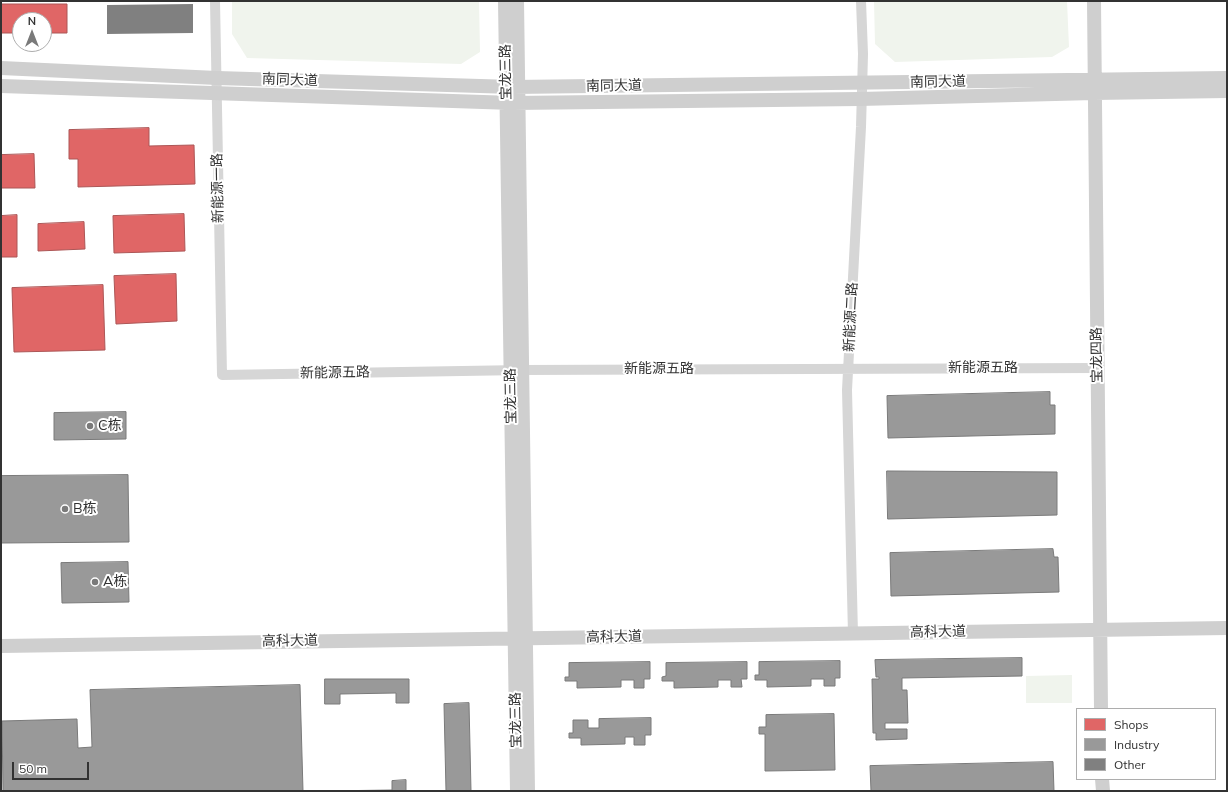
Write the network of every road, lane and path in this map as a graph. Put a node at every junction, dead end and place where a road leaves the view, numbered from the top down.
1 (215, 1) edge
2 (505, 1) edge
3 (517, 1) edge
4 (861, 1) edge
5 (1094, 1) edge
6 (1, 68) edge
7 (216, 78) junction
8 (1227, 78) edge
9 (862, 83) junction
10 (1, 86) edge
11 (1094, 86) junction
12 (512, 87) junction
13 (1227, 91) edge
14 (217, 93) junction
15 (862, 99) junction
16 (512, 103) junction
17 (1097, 368) junction
18 (848, 369) junction
19 (516, 370) junction
20 (222, 375) joint
21 (1227, 628) edge
22 (1100, 630) junction
23 (853, 634) junction
24 (520, 638) junction
25 (1, 646) edge
26 (1101, 708) edge
27 (1102, 780) edge
28 (517, 791) edge
29 (528, 791) edge
30 (1103, 791) edge

1 - 7 street, 新能源一路
2 - 12 street, 宝龙三路
3 - 12 street, 宝龙三路
4 - 9 street, 新能源二路
5 - 11 street, 宝龙四路
6 - 7 street, 南同大道
7 - 12 street, 南同大道
7 - 14 street, 新能源一路
8 - 11 street, 南同大道
9 - 11 street, 南同大道
9 - 12 street, 南同大道
9 - 15 street, 新能源二路
10 - 14 street, 南同大道
11 - 13 street, 南同大道
11 - 15 street, 南同大道
11 - 17 street, 宝龙四路
12 - 16 street, 宝龙三路
14 - 16 street, 南同大道
14 - 20 street, 新能源一路
15 - 16 street, 南同大道
15 - 18 street, 新能源二路
16 - 19 street, 宝龙三路
17 - 18 street, 新能源五路
17 - 22 street, 宝龙四路
18 - 19 street, 新能源五路
18 - 23 street, 新能源二路
19 - 20 street, 新能源五路
19 - 24 street, 宝龙三路
21 - 22 street, 高科大道
22 - 23 street, 高科大道
22 - 26 street, 宝龙四路
23 - 24 street, 高科大道
24 - 25 street, 高科大道
24 - 28 street, 宝龙三路
24 - 29 street, 宝龙三路
27 - 30 street

